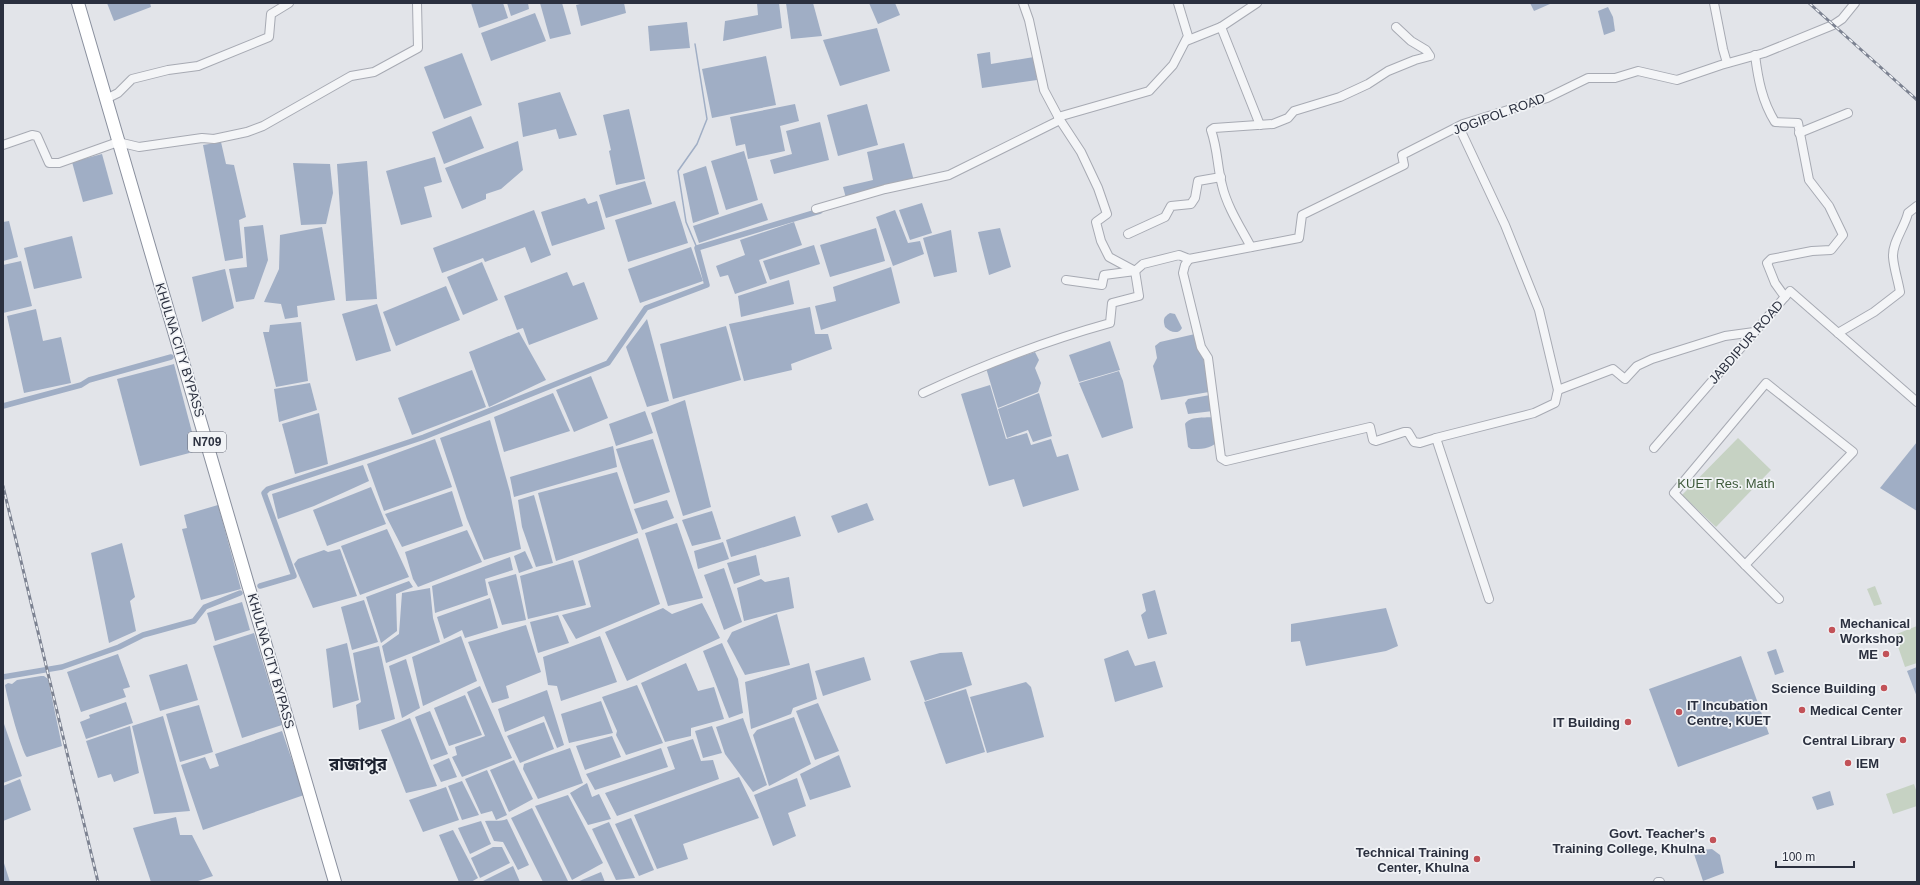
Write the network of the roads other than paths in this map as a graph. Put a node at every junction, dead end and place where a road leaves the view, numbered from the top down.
1 (78, 3) edge
2 (289, 3) edge
3 (417, 3) edge
4 (1023, 3) edge
5 (1178, 3) edge
6 (1256, 3) edge
7 (1714, 3) edge
8 (1855, 3) edge
9 (1221, 27) junction
10 (1396, 28) dead end
11 (1186, 41) junction
12 (1755, 55) junction
13 (1728, 63) junction
14 (106, 99) junction
15 (1848, 113) dead end
16 (1059, 118) junction
17 (1260, 125) junction
18 (1459, 127) junction
19 (1800, 133) junction
20 (118, 142) junction
21 (3, 145) edge
22 (1221, 178) junction
23 (1917, 206) edge
24 (816, 209) dead end
25 (1128, 234) dead end
26 (1251, 247) junction
27 (1189, 260) junction
28 (1136, 271) junction
29 (1066, 280) dead end
30 (1785, 297) junction
31 (1754, 332) junction
32 (1838, 333) junction
33 (1558, 390) junction
34 (923, 394) dead end
35 (1917, 402) edge
36 (1436, 438) junction
37 (1654, 448) dead end
38 (1745, 565) junction
39 (1489, 599) dead end
40 (1779, 599) dead end
41 (335, 882) edge

1 - 14 highway, KHULNA CITY BYPASS / N709
2 - 14 street
3 - 20 street
4 - 16 street
5 - 11 street
6 - 9 street
7 - 13 street
8 - 12 street, JOGIPOL ROAD
9 - 11 street
9 - 17 street
10 - 17 street
11 - 16 street
12 - 13 street, JOGIPOL ROAD
12 - 19 street
13 - 18 street, JOGIPOL ROAD
14 - 20 highway, KHULNA CITY BYPASS / N709
15 - 19 street
16 - 24 street
16 - 28 street
17 - 22 street
18 - 26 street, JOGIPOL ROAD
18 - 33 street
19 - 30 street
20 - 21 street
20 - 41 highway, KHULNA CITY BYPASS / N709
22 - 25 street
22 - 26 street
23 - 32 street
26 - 27 street, JOGIPOL ROAD
27 - 28 street, JOGIPOL ROAD
27 - 36 street
28 - 29 street
28 - 34 street
30 - 31 street, JABDIPUR ROAD
30 - 32 street, JABDIPUR ROAD
31 - 33 street
31 - 37 street, JABDIPUR ROAD
32 - 35 street, JABDIPUR ROAD
33 - 36 street
36 - 39 street
38 - 38 street
38 - 40 street

